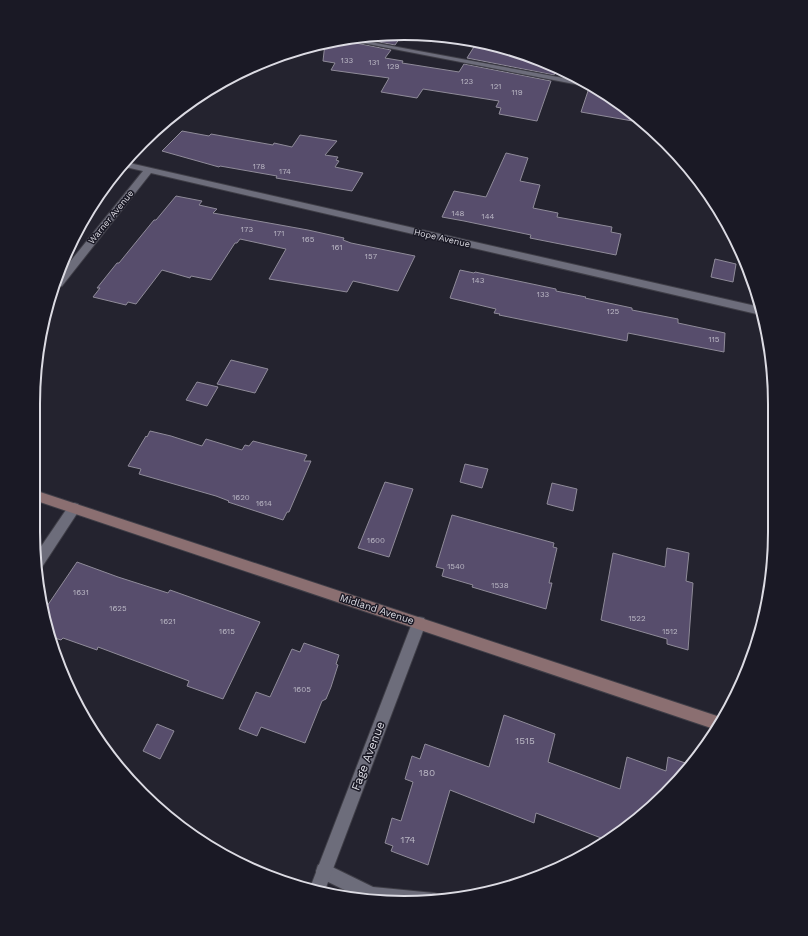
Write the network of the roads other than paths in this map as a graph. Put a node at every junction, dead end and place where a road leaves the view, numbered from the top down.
1 (364, 42) edge
2 (559, 75) edge
3 (129, 165) edge
4 (149, 170) junction
5 (63, 278) edge
6 (756, 310) edge
7 (40, 497) edge
8 (74, 508) junction
9 (41, 557) edge
10 (419, 623) junction
11 (714, 722) edge
12 (324, 871) junction
13 (319, 886) edge
14 (365, 894) edge

1 - 2 street
3 - 4 street, Hope Avenue
4 - 5 street, Warner Avenue
4 - 6 street, Hope Avenue
7 - 8 street, Midland Avenue
8 - 9 street
8 - 10 street, Midland Avenue
10 - 11 street, Midland Avenue
10 - 12 street, Fage Avenue
12 - 13 street, Fage Avenue
12 - 14 street

